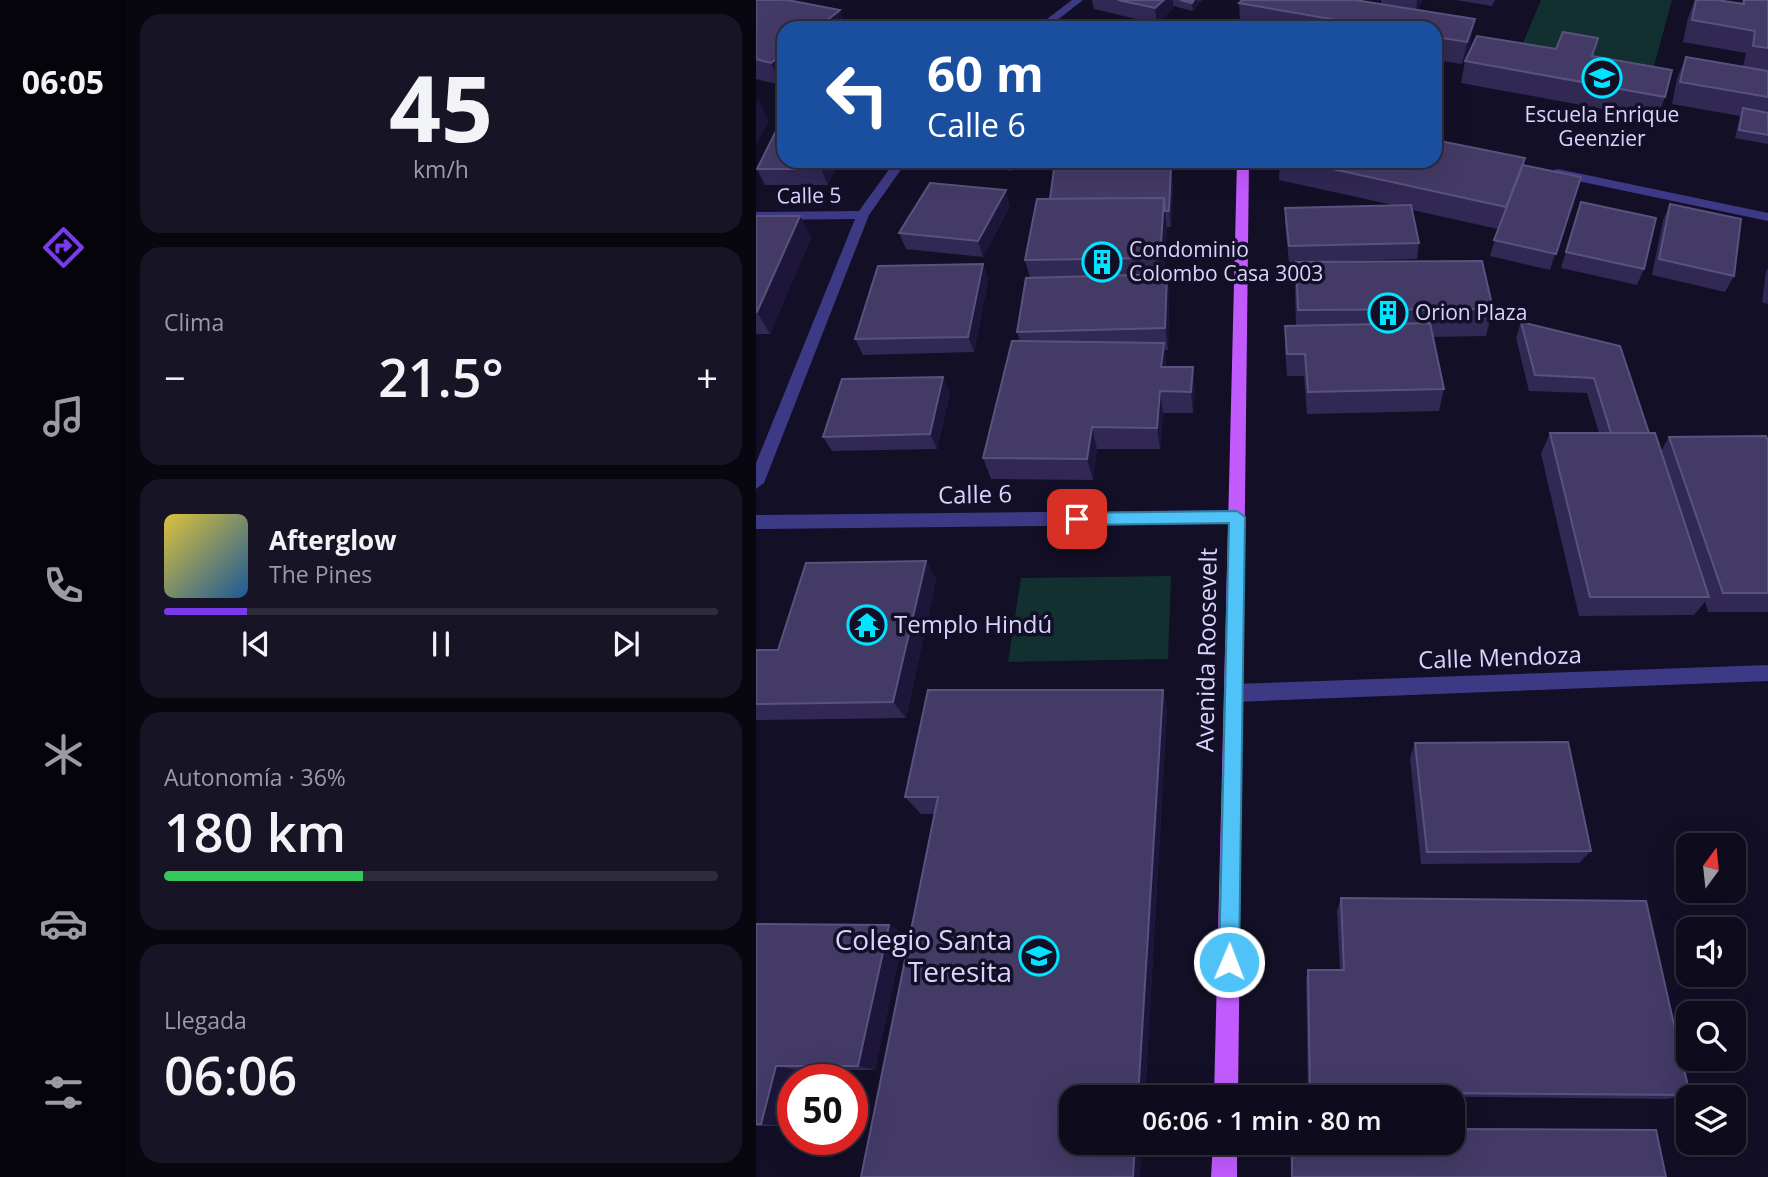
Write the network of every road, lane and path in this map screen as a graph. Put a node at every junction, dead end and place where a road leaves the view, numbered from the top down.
1 (1078, 0) edge
2 (806, 15) edge
3 (835, 21) edge
4 (1050, 21) edge
5 (896, 168) edge
6 (1243, 168) edge
7 (1542, 169) edge
8 (863, 215) junction
9 (756, 216) edge
10 (1768, 217) edge
11 (756, 483) edge
12 (1237, 517) junction
13 (756, 522) edge
14 (1768, 673) edge
15 (1235, 693) junction
16 (1226, 1085) edge
17 (1225, 1155) edge
18 (1224, 1177) edge

1 - 4 street
2 - 3 main road
5 - 8 street
6 - 12 main road, Avenida Roosevelt
7 - 10 street
8 - 9 street, Calle 5
8 - 11 street
12 - 13 street, Calle 6
12 - 15 main road, Avenida Roosevelt
14 - 15 street, Calle Mendoza
15 - 16 main road, Avenida Roosevelt
17 - 18 main road

